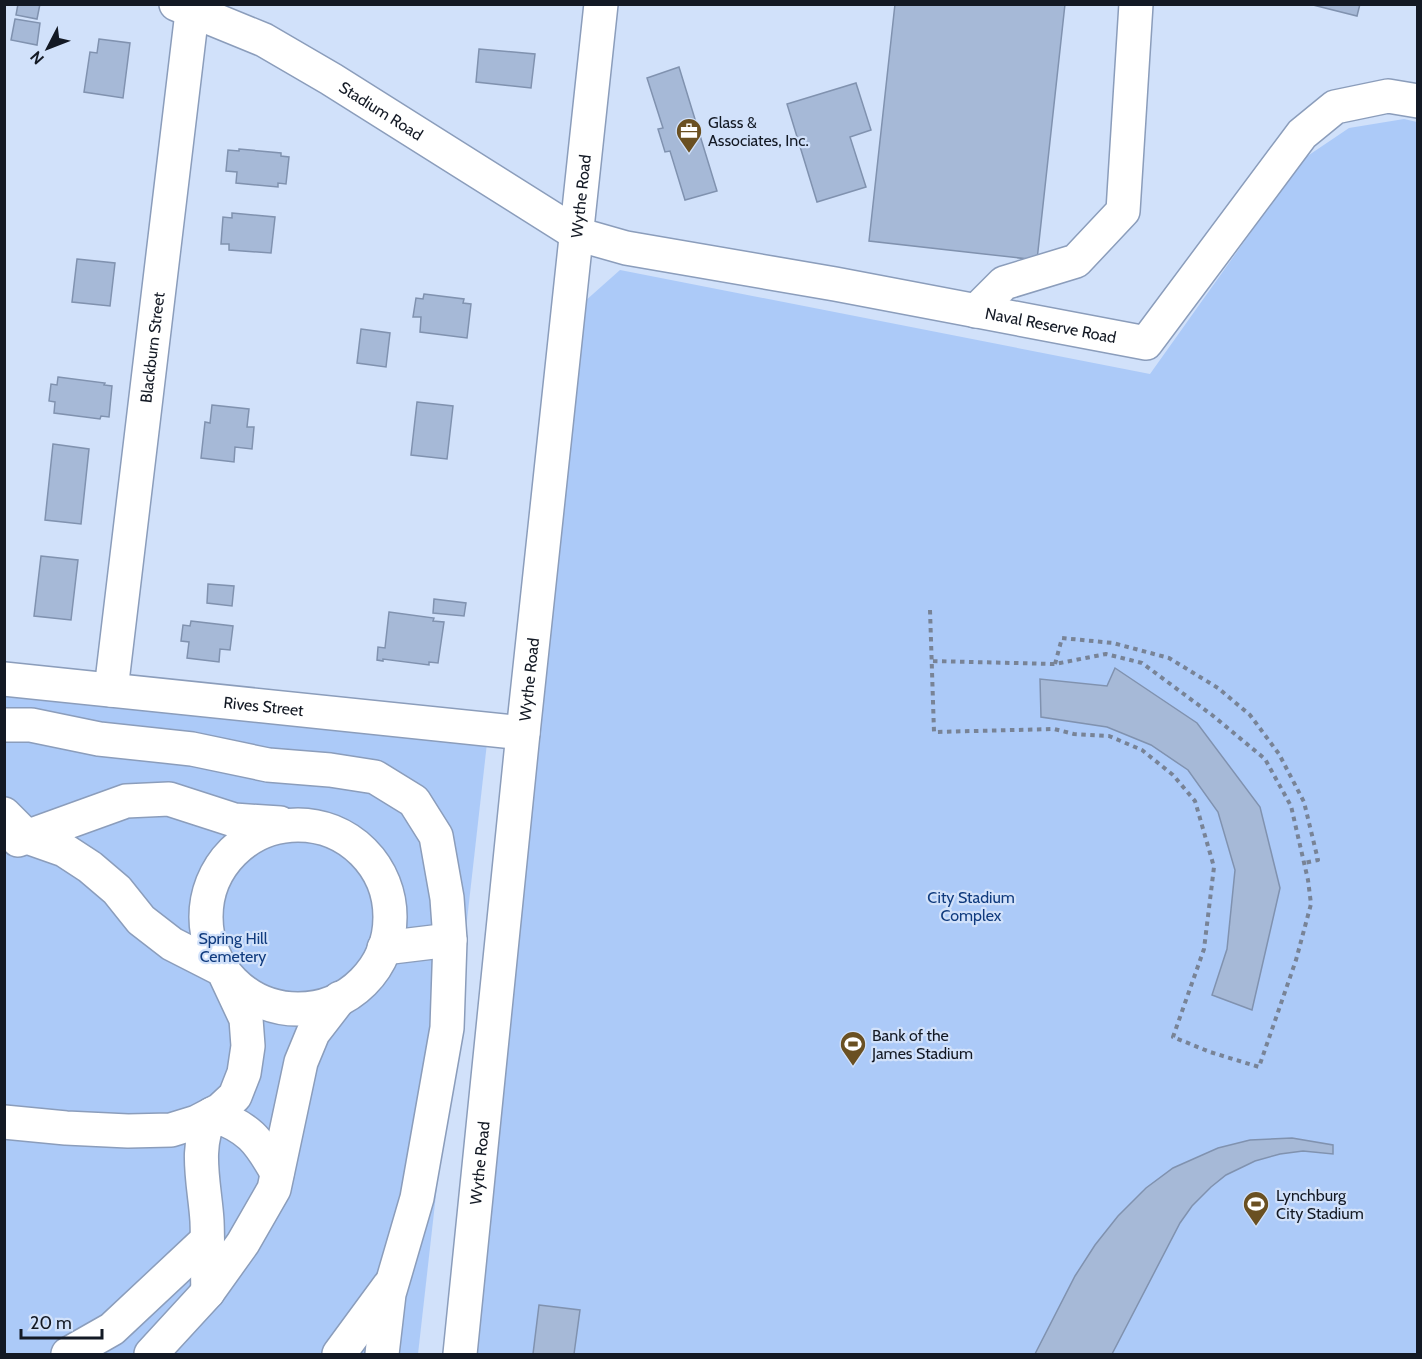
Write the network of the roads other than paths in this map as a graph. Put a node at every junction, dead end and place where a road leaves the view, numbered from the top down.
1 (601, 4) edge
2 (1136, 4) edge
3 (187, 7) edge
4 (1418, 101) edge
5 (578, 234) junction
6 (976, 311) junction
7 (4, 679) edge
8 (111, 690) junction
9 (4, 725) edge
10 (523, 733) junction
11 (4, 814) edge
12 (293, 824) junction
13 (16, 841) edge
14 (450, 940) junction
15 (384, 948) junction
16 (223, 970) junction
17 (340, 998) junction
18 (212, 1114) junction
19 (4, 1122) edge
20 (277, 1173) junction
21 (207, 1240) junction
22 (394, 1279) junction
23 (208, 1292) junction
24 (68, 1354) edge
25 (151, 1354) edge
26 (339, 1354) edge
27 (382, 1354) edge
28 (460, 1354) edge

1 - 5 street, Wythe Road
2 - 6 street
3 - 5 street, Stadium Road
3 - 8 street, Blackburn Street
4 - 6 street, Naval Reserve Road
5 - 6 street, Naval Reserve Road
5 - 10 street, Wythe Road
7 - 8 street, Rives Street
8 - 10 street, Rives Street
9 - 14 street
10 - 28 street, Wythe Road
11 - 13 street
12 - 13 street
12 - 15 street
12 - 16 street
13 - 16 street
14 - 15 street
14 - 22 street
15 - 17 street
16 - 17 street
16 - 18 street
17 - 20 street
18 - 19 street
18 - 20 street
18 - 21 street
20 - 23 street
21 - 23 street
21 - 24 street
22 - 26 street
22 - 27 street
23 - 25 street

